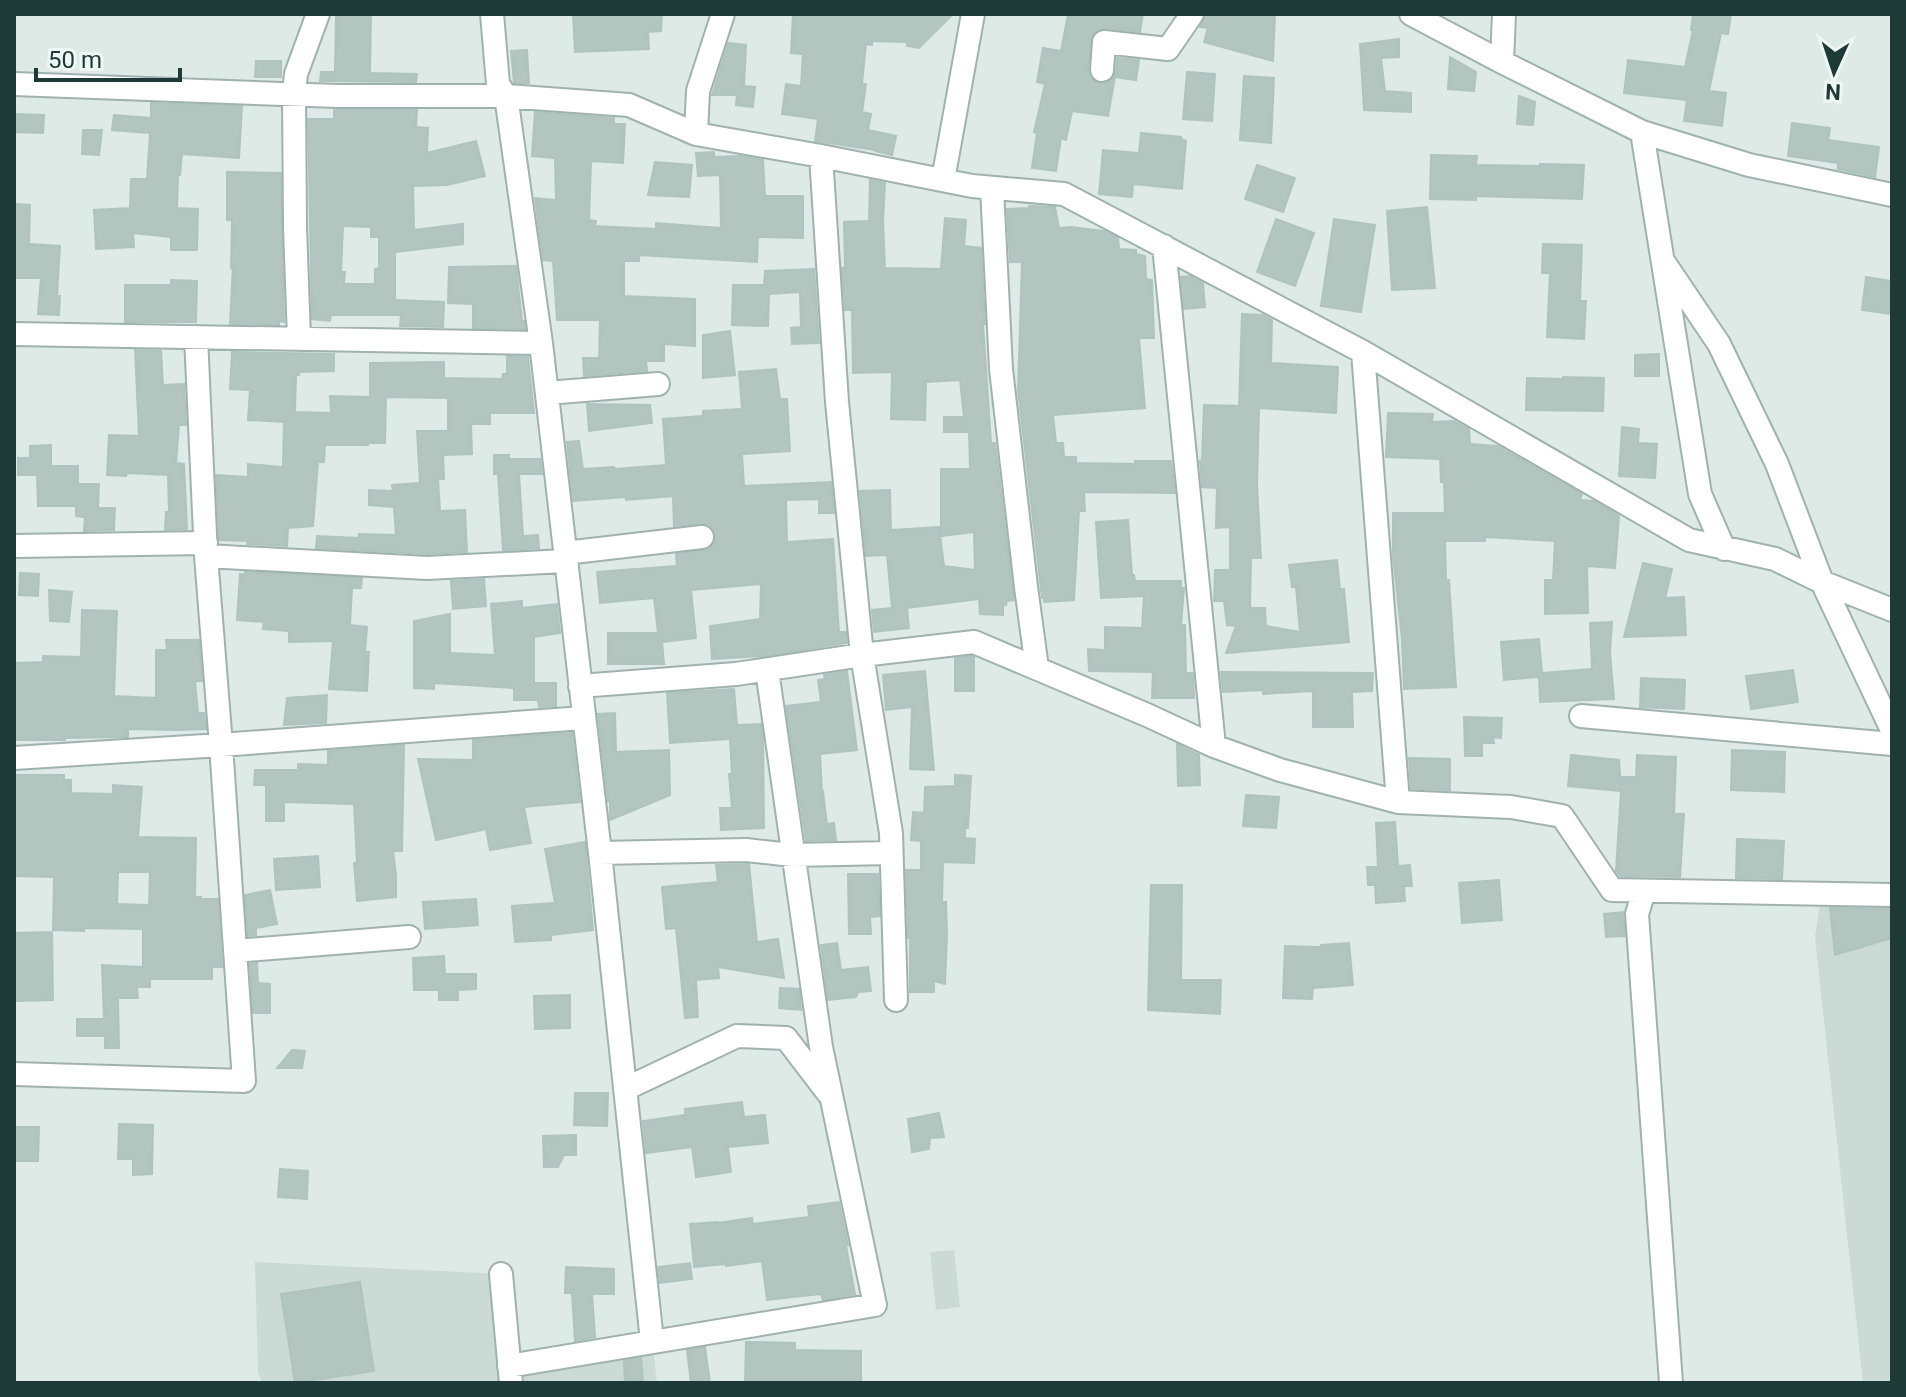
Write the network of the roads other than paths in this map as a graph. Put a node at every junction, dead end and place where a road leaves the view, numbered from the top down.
1 (318, 14) edge
2 (492, 14) edge
3 (723, 14) edge
4 (973, 14) edge
5 (1192, 14) edge
6 (1411, 14) edge
7 (1504, 14) edge
8 (1502, 62) junction
9 (1102, 70) dead end
10 (14, 84) edge
11 (294, 94) junction
12 (506, 96) junction
13 (1642, 132) junction
14 (696, 134) junction
15 (821, 156) junction
16 (943, 180) junction
17 (992, 188) junction
18 (1892, 195) edge
19 (1164, 246) junction
20 (1663, 261) junction
21 (14, 334) edge
22 (196, 337) junction
23 (299, 339) junction
24 (541, 343) junction
25 (1363, 352) junction
26 (658, 384) dead end
27 (547, 393) junction
28 (702, 537) dead end
29 (14, 546) edge
30 (206, 549) junction
31 (1724, 549) junction
32 (565, 557) junction
33 (1822, 582) junction
34 (1892, 610) edge
35 (862, 655) junction
36 (1037, 668) junction
37 (767, 670) junction
38 (580, 686) junction
39 (1581, 716) dead end
40 (583, 718) junction
41 (1892, 730) edge
42 (1892, 744) edge
43 (221, 745) junction
44 (1214, 746) junction
45 (14, 758) edge
46 (1398, 802) junction
47 (600, 853) junction
48 (891, 853) junction
49 (792, 855) junction
50 (1644, 891) junction
51 (1892, 895) edge
52 (409, 937) dead end
53 (235, 951) junction
54 (896, 1000) dead end
55 (14, 1074) edge
56 (625, 1089) junction
57 (831, 1097) junction
58 (501, 1274) dead end
59 (652, 1341) junction
60 (510, 1374) edge
61 (1671, 1383) edge

1 - 11 street
2 - 12 street
3 - 14 street
4 - 16 street
5 - 9 street
6 - 8 street
7 - 8 street
8 - 13 street
10 - 11 street
11 - 12 street
11 - 23 street
12 - 14 street
12 - 24 street
13 - 18 street
13 - 20 street
14 - 15 street
15 - 16 street
15 - 35 street
16 - 17 street
17 - 19 street
17 - 36 street
19 - 25 street
19 - 44 street
20 - 31 street
20 - 33 street
21 - 22 street
22 - 23 street
22 - 30 street
23 - 24 street
24 - 27 street
25 - 31 street
25 - 46 street
26 - 27 street
27 - 32 street
28 - 32 street
29 - 30 street
30 - 32 street
30 - 43 street
31 - 33 street
32 - 38 street
33 - 34 street
33 - 41 street
35 - 36 street
35 - 37 street
35 - 48 street
36 - 44 street
37 - 38 street
37 - 49 street
38 - 40 street
39 - 42 street
40 - 43 street
40 - 47 street
43 - 45 street
43 - 53 street
44 - 46 street
46 - 50 street
47 - 49 street
47 - 56 street
48 - 49 street
48 - 54 street
49 - 57 street
50 - 51 street
50 - 61 street
52 - 53 street
53 - 55 street
56 - 57 street
56 - 59 street
57 - 59 street
58 - 60 street
59 - 60 street

